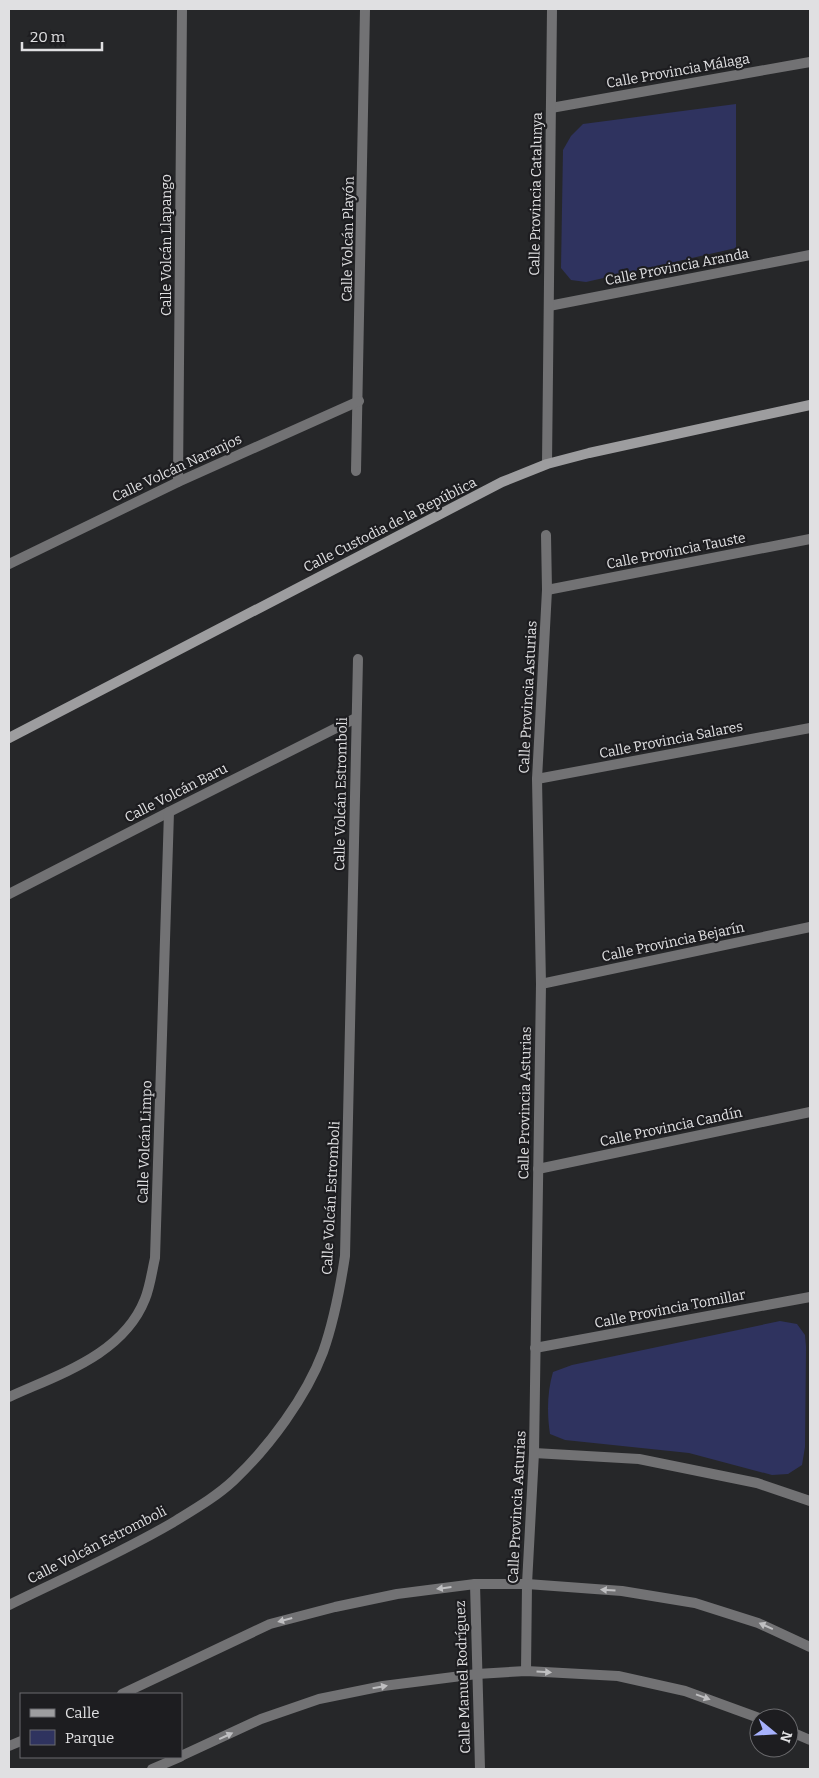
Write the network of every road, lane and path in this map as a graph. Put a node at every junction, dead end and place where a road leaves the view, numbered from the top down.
1 (182, 9) edge
2 (366, 9) edge
3 (552, 9) edge
4 (810, 62) edge
5 (551, 108) junction
6 (810, 255) edge
7 (549, 306) junction
8 (359, 401) junction
9 (810, 405) edge
10 (548, 464) junction
11 (356, 470) dead end
12 (178, 482) junction
13 (546, 535) dead end
14 (810, 539) edge
15 (9, 564) edge
16 (547, 590) junction
17 (358, 659) dead end
18 (356, 718) junction
19 (810, 728) edge
20 (9, 738) edge
21 (538, 779) junction
22 (169, 812) junction
23 (9, 894) edge
24 (810, 927) edge
25 (541, 984) junction
26 (810, 1112) edge
27 (538, 1169) junction
28 (810, 1297) edge
29 (535, 1348) junction
30 (9, 1397) edge
31 (534, 1453) junction
32 (810, 1501) edge
33 (475, 1584) junction
34 (527, 1584) junction
35 (9, 1605) edge
36 (810, 1646) edge
37 (526, 1671) junction
38 (477, 1674) junction
39 (124, 1693) edge
40 (749, 1714) edge
41 (182, 1755) edge
42 (176, 1758) edge
43 (152, 1769) edge
44 (480, 1769) edge

1 - 12 street, Calle Volcán Llapango
2 - 8 street, Calle Volcán Playón
3 - 5 street, Calle Provincia Catalunya
4 - 5 street, Calle Provincia Málaga
5 - 7 street, Calle Provincia Catalunya
6 - 7 street, Calle Provincia Aranda
7 - 10 street, Calle Provincia Catalunya
8 - 11 street, Calle Volcán Playón
8 - 12 street, Calle Volcán Naranjos
9 - 10 main road, Calle Custodia de la República
10 - 20 main road, Calle Custodia de la República
12 - 15 street, Calle Volcán Naranjos
13 - 16 street, Calle Provincia Asturias
14 - 16 street, Calle Provincia Tauste
16 - 21 street, Calle Provincia Asturias
17 - 18 street, Calle Volcán Estromboli
18 - 22 street, Calle Volcán Baru
18 - 35 street, Calle Volcán Estromboli
19 - 21 street, Calle Provincia Salares
21 - 25 street, Calle Provincia Asturias
22 - 23 street, Calle Volcán Baru
22 - 30 street, Calle Volcán Limpo
24 - 25 street, Calle Provincia Bejarín
25 - 27 street, Calle Provincia Asturias
26 - 27 street, Calle Provincia Candín
27 - 29 street, Calle Provincia Asturias
28 - 29 street, Calle Provincia Tomillar
29 - 31 street, Calle Provincia Asturias
31 - 32 street
31 - 34 street, Calle Provincia Asturias
33 - 34 street
33 - 38 street, Calle Manuel Rodríguez
33 -> 39 street
36 -> 34 street
34 - 37 street, Calle Provincia Asturias
37 - 38 street
37 -> 40 street
41 -> 38 street
38 - 44 street, Calle Manuel Rodríguez
42 - 43 street

